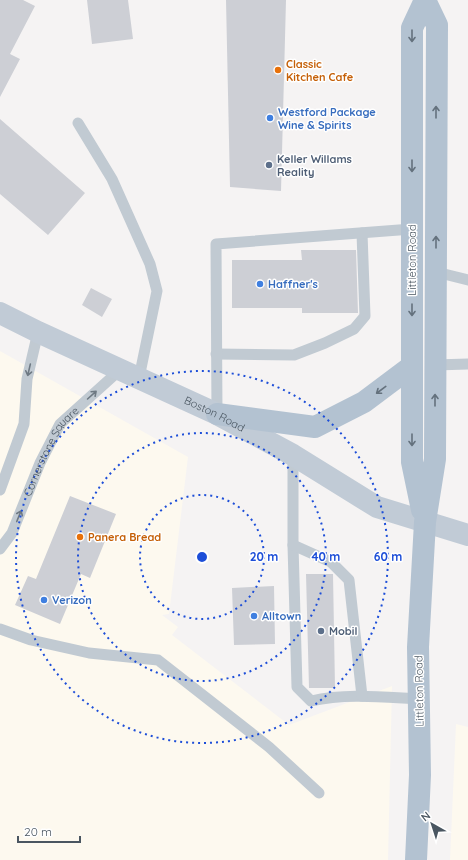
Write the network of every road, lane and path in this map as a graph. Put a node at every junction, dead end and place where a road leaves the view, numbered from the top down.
1 (425, 0) edge
2 (78, 123) dead end
3 (412, 229) junction
4 (362, 233) junction
5 (436, 272) junction
6 (468, 280) edge
7 (0, 313) edge
8 (38, 332) junction
9 (216, 354) junction
10 (468, 364) edge
11 (435, 365) junction
12 (412, 366) junction
13 (130, 373) junction
14 (217, 414) junction
15 (293, 456) junction
16 (0, 490) edge
17 (425, 522) junction
18 (468, 535) edge
19 (293, 545) junction
20 (0, 549) edge
21 (0, 629) edge
22 (362, 696) junction
23 (418, 698) junction
24 (319, 792) dead end
25 (416, 860) edge

1 -> 3 main road, Littleton Road
5 -> 1 main road, Littleton Road
2 - 13 lane
3 - 4 lane
3 -> 12 main road, Littleton Road
4 - 9 lane
4 - 9 lane
5 - 6 lane
5 - 11 main road, Littleton Road
7 - 8 main road, Boston Road
8 - 13 main road, Boston Road
8 -> 16 lane
9 - 14 lane
10 - 11 lane
17 -> 11 main road, Littleton Road
12 -> 14 main road
12 -> 17 main road, Littleton Road
13 - 14 main road, Boston Road
20 -> 13 lane, Cornerstone Square
14 - 15 main road, Boston Road
15 - 17 main road, Boston Road
15 - 19 lane
17 - 18 main road, Boston Road
17 - 23 main road, Littleton Road
19 - 22 lane
19 - 22 lane
21 - 24 lane
22 - 23 lane
23 - 25 main road, Littleton Road

